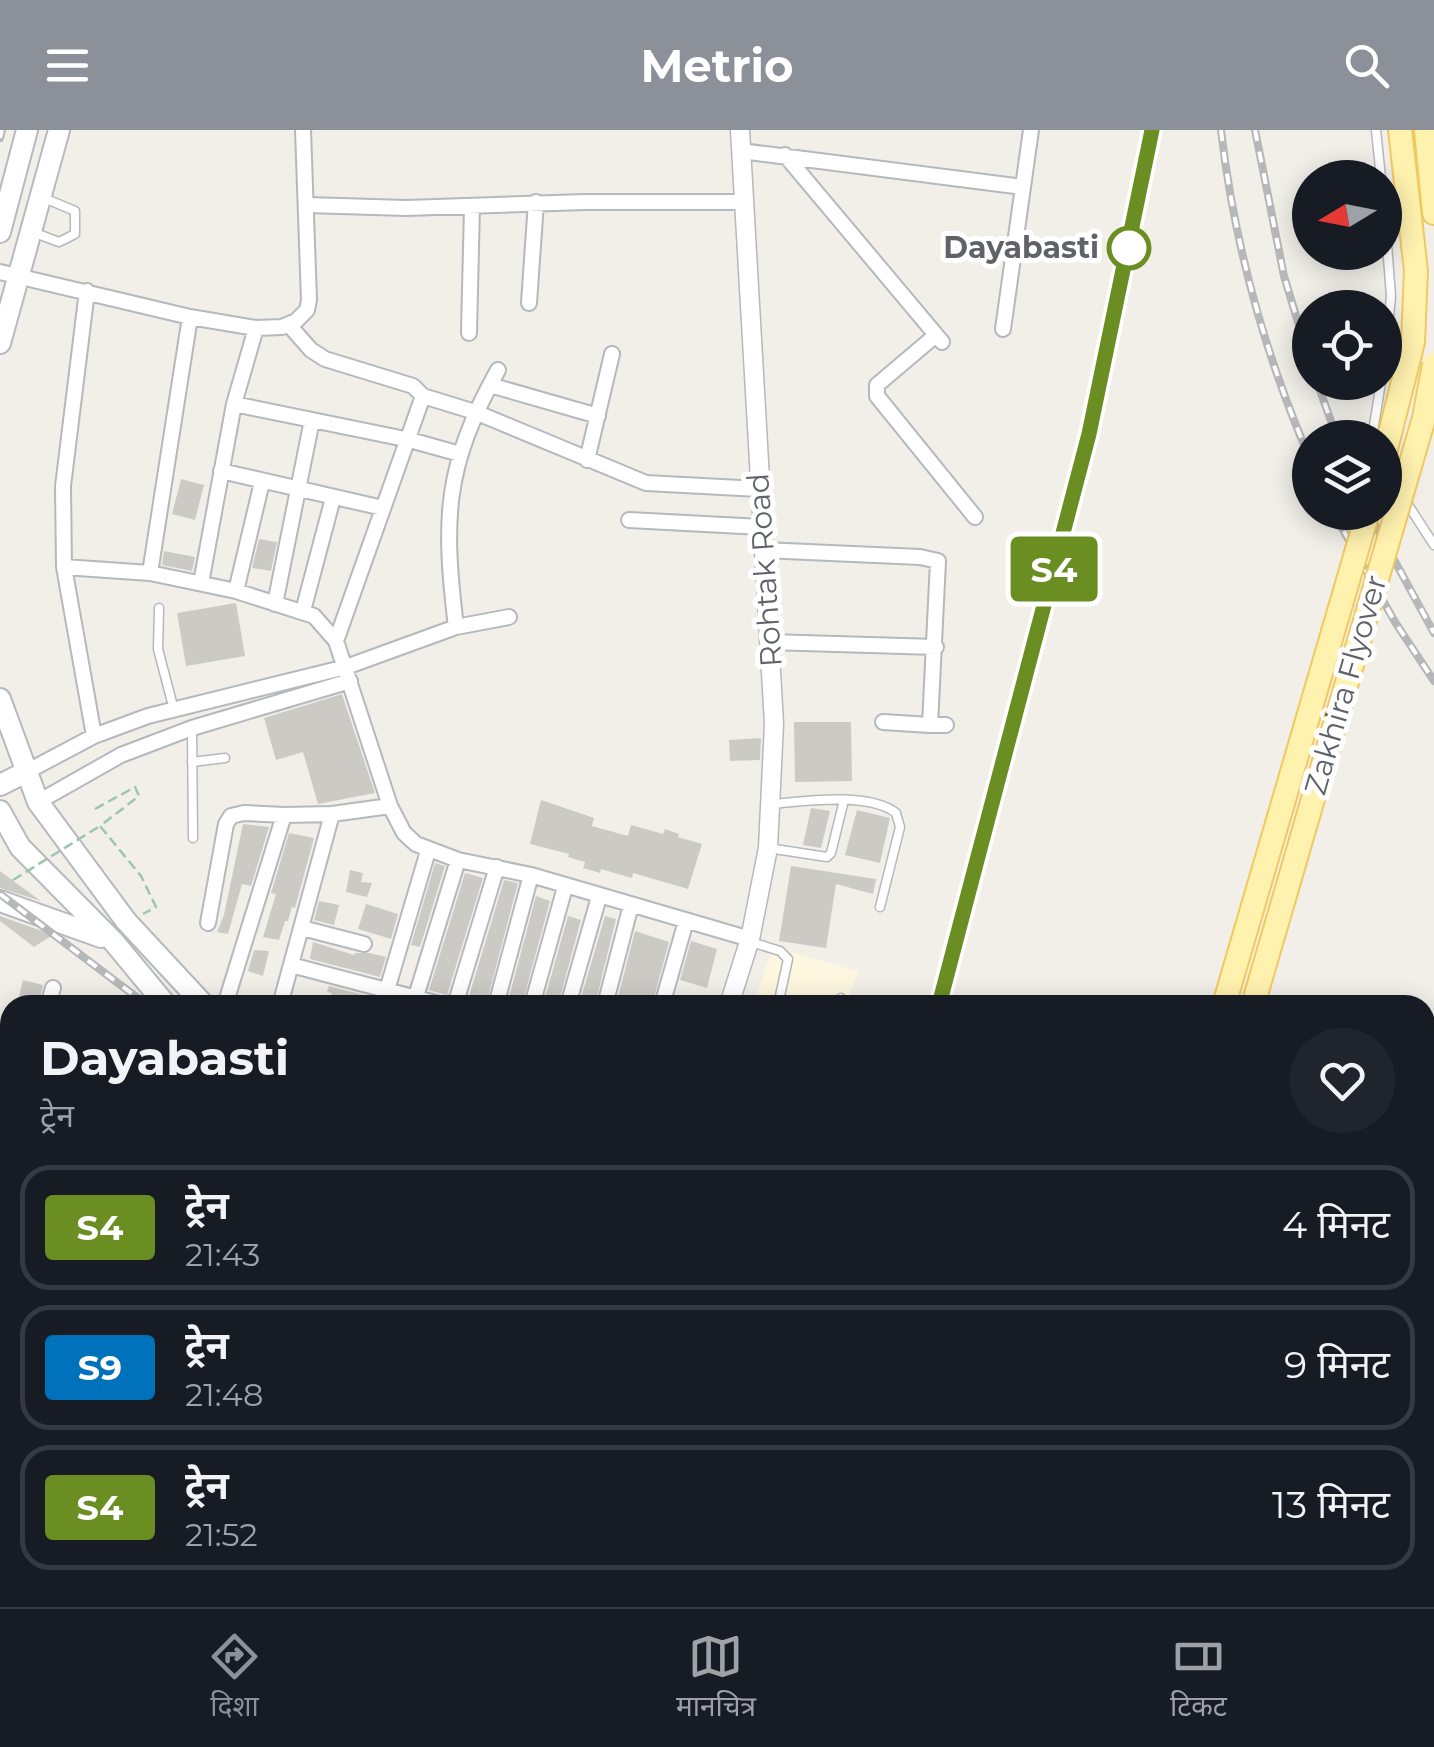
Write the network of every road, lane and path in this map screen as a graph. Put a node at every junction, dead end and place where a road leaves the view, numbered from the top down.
1 (28, 130) edge
2 (59, 130) edge
3 (303, 130) edge
4 (740, 130) edge
5 (1031, 130) edge
6 (1376, 130) edge
7 (1400, 130) edge
8 (1426, 130) edge
9 (741, 151) junction
10 (785, 155) junction
11 (1378, 160) edge
12 (1023, 187) junction
13 (40, 196) junction
14 (536, 202) junction
15 (745, 202) junction
16 (308, 205) junction
17 (472, 206) junction
18 (1434, 212) edge
19 (1, 225) edge
20 (30, 231) junction
21 (8, 274) edge
22 (87, 291) junction
23 (529, 302) dead end
24 (190, 317) junction
25 (289, 325) junction
26 (256, 328) junction
27 (1003, 329) dead end
28 (470, 333) dead end
29 (0, 344) edge
30 (612, 354) dead end
31 (1434, 364) edge
32 (498, 370) dead end
33 (490, 385) junction
34 (423, 396) junction
35 (234, 404) junction
36 (475, 412) junction
37 (598, 416) junction
38 (312, 420) junction
39 (1393, 420) edge
40 (410, 440) junction
41 (460, 454) junction
42 (587, 460) junction
43 (221, 471) junction
44 (262, 482) junction
45 (760, 489) junction
46 (298, 490) junction
47 (1402, 495) edge
48 (333, 498) junction
49 (383, 508) junction
50 (975, 516) dead end
51 (629, 520) dead end
52 (762, 526) junction
53 (1363, 530) edge
54 (1434, 545) edge
55 (763, 550) junction
56 (64, 568) junction
57 (150, 573) junction
58 (200, 583) junction
59 (236, 591) junction
60 (275, 604) junction
61 (159, 608) dead end
62 (302, 611) junction
63 (509, 617) dead end
64 (456, 627) junction
65 (336, 641) junction
66 (769, 642) junction
67 (936, 647) junction
68 (348, 674) junction
69 (0, 699) edge
70 (174, 710) junction
71 (883, 722) dead end
72 (930, 725) junction
73 (946, 726) dead end
74 (192, 728) junction
75 (94, 736) junction
76 (225, 758) dead end
77 (192, 762) junction
78 (28, 771) junction
79 (0, 785) edge
80 (844, 800) junction
81 (38, 802) junction
82 (772, 804) junction
83 (390, 806) junction
84 (95, 809) dead end
85 (332, 814) junction
86 (284, 816) junction
87 (2, 819) edge
88 (100, 826) junction
89 (193, 838) dead end
90 (768, 848) junction
91 (428, 851) junction
92 (458, 860) junction
93 (497, 867) junction
94 (531, 876) junction
95 (12, 880) dead end
96 (565, 886) junction
97 (599, 897) junction
98 (0, 901) edge
99 (632, 905) junction
100 (880, 907) dead end
101 (686, 920) junction
102 (208, 922) dead end
103 (151, 925) dead end
104 (302, 928) junction
105 (749, 940) junction
106 (112, 941) junction
107 (364, 944) dead end
108 (291, 965) junction
109 (53, 988) dead end
110 (387, 990) junction
111 (51, 995) edge
112 (158, 995) edge
113 (195, 995) edge
114 (228, 995) edge
115 (284, 995) edge
116 (399, 995) edge
117 (417, 995) edge
118 (458, 995) edge
119 (499, 995) edge
120 (535, 995) edge
121 (571, 995) edge
122 (608, 995) edge
123 (665, 995) edge
124 (732, 995) edge
125 (780, 995) edge
126 (1227, 995) edge
127 (1256, 995) edge

1 - 19 main road
2 - 13 main road
3 - 16 street
4 - 9 street, Rohtak Road
5 - 12 street
6 - 11 lane
7 - 39 main road
8 - 18 main road
9 - 10 street
9 - 15 street, Rohtak Road
10 - 12 street
10 - 50 street
12 - 27 street
13 - 20 main road
13 - 20 lane
14 - 15 street
14 - 17 street
14 - 23 street
15 - 45 street, Rohtak Road
16 - 17 street
16 - 25 street
17 - 28 street
19 - 20 street
20 - 21 main road
21 - 22 street
21 - 29 main road
22 - 24 street
22 - 56 street
24 - 26 street
24 - 57 street
25 - 26 street
25 - 34 street
26 - 35 street
30 - 37 street
31 - 127 main road, Zakhira Flyover, bridge
32 - 33 street
33 - 36 street
33 - 37 street
34 - 36 street
34 - 40 street
35 - 38 street
35 - 43 street
36 - 41 street
36 - 42 street
37 - 42 street
38 - 40 street
38 - 46 street
40 - 41 street
40 - 49 street
41 - 64 street
42 - 45 street
43 - 44 street
43 - 58 street
44 - 46 street
44 - 59 street
45 - 52 street, Rohtak Road
46 - 48 street
46 - 60 street
47 - 54 lane
48 - 49 street
48 - 62 street
49 - 65 street
51 - 52 street
52 - 55 street, Rohtak Road
53 - 126 main road, Zakhira Flyover, bridge
55 - 66 street, Rohtak Road
55 - 67 street
56 - 57 street
56 - 75 street
57 - 58 street
58 - 59 street
59 - 60 street
60 - 62 street
61 - 70 lane
62 - 65 street
63 - 64 street
64 - 68 street
65 - 68 street
66 - 67 street
66 - 82 street, Rohtak Road
67 - 72 street
68 - 70 street
68 - 74 street
68 - 83 street
69 - 78 main road
70 - 75 street
71 - 72 street
72 - 73 street
74 - 77 lane
74 - 81 street
75 - 78 street
76 - 77 lane
77 - 89 lane
78 - 79 main road
78 - 81 main road
80 - 82 lane
80 - 90 lane
80 - 100 lane
81 - 87 main road
81 - 113 main road
82 - 90 street, Rohtak Road
83 - 85 street
83 - 91 street
84 - 88 path
85 - 86 street
85 - 104 street
86 - 102 street
86 - 114 street
87 - 106 main road
88 - 95 path, bridge
88 - 103 path
90 - 105 street, Rohtak Road
91 - 92 street
91 - 110 street
92 - 93 street
92 - 117 street
93 - 94 street
93 - 118 street
94 - 96 street
94 - 119 street
96 - 97 street
96 - 120 street
97 - 99 street
97 - 121 street
98 - 106 main road
99 - 101 street
99 - 122 street
101 - 105 street
101 - 123 street
104 - 107 street
104 - 108 street
105 - 124 street, Rohtak Road
105 - 125 lane
106 - 112 main road
108 - 110 street
108 - 115 street
109 - 111 street
110 - 116 street

